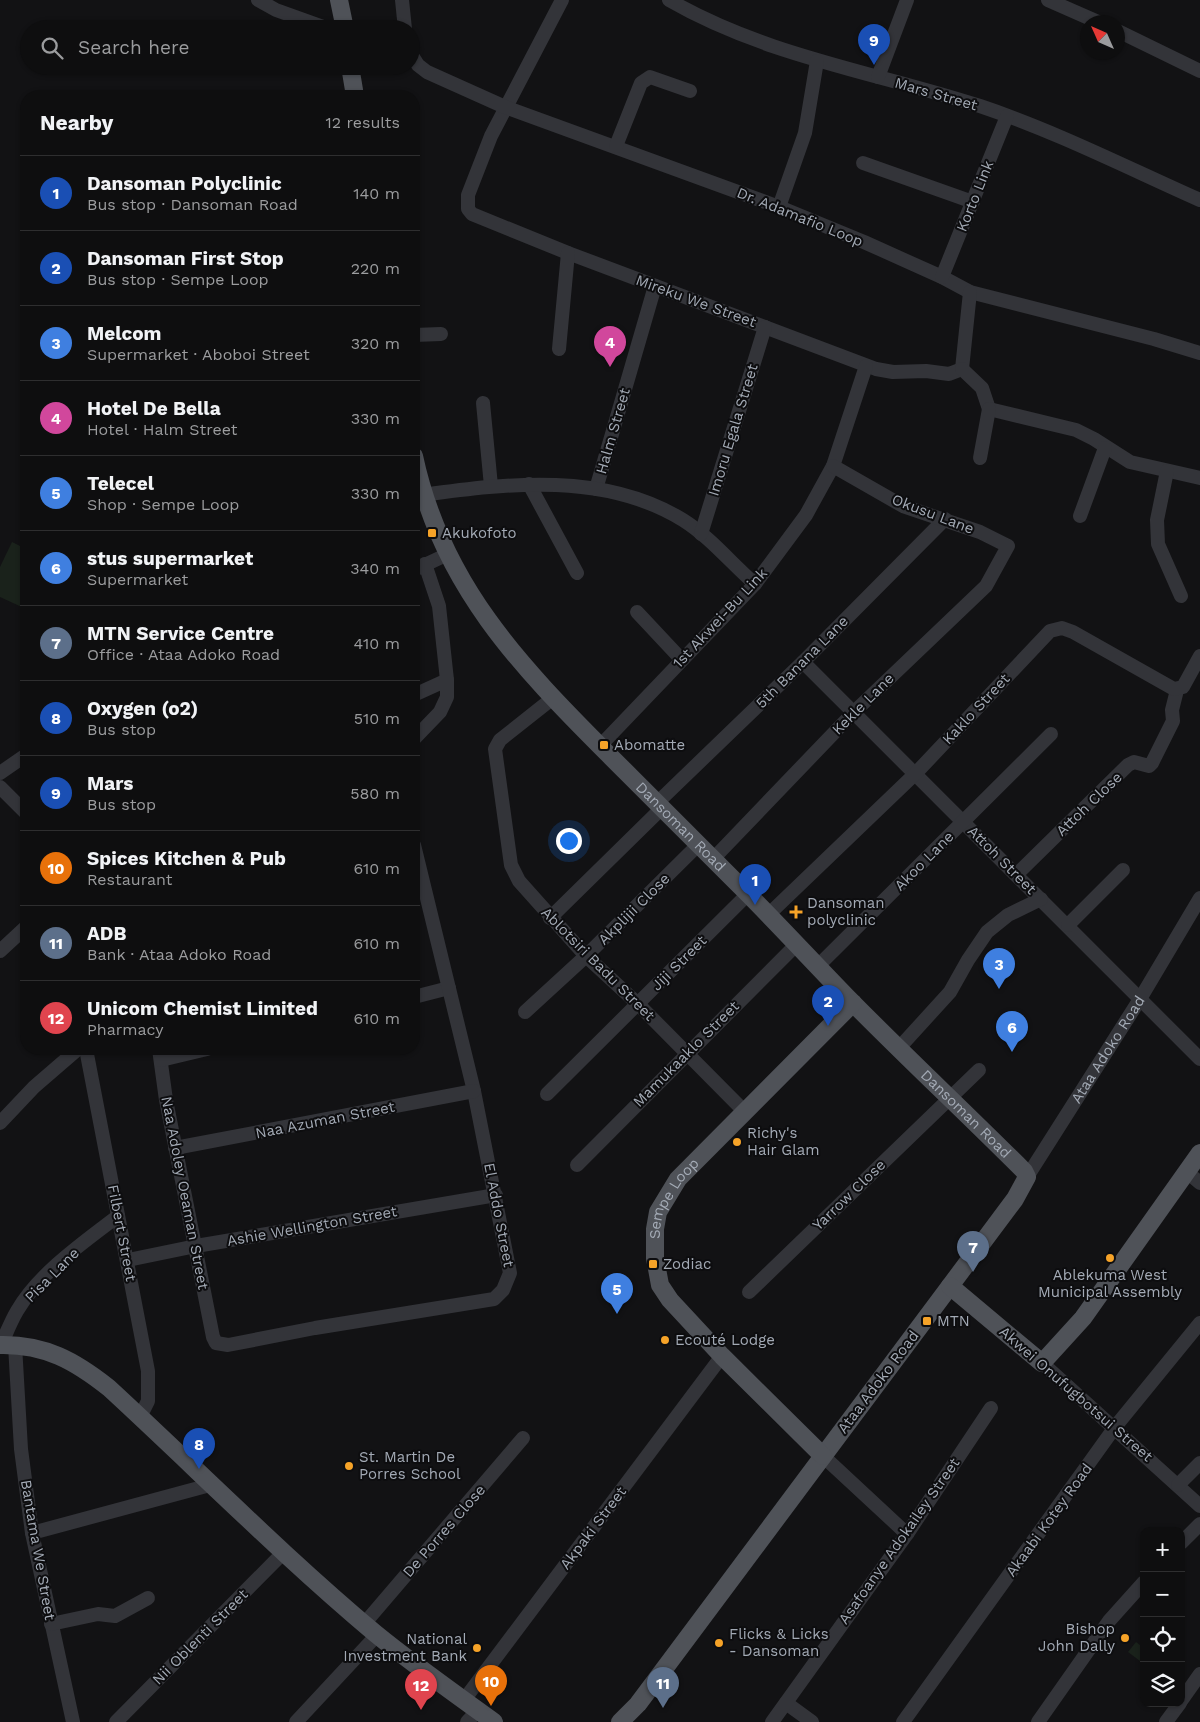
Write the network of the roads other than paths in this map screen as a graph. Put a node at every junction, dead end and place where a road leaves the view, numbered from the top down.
1 (258, 0) edge
2 (339, 0) edge
3 (402, 0) edge
4 (562, 0) edge
5 (669, 0) edge
6 (907, 0) edge
7 (1048, 0) edge
8 (1082, 15) edge
9 (304, 20) edge
10 (343, 20) edge
11 (404, 20) edge
12 (1125, 34) edge
13 (817, 61) junction
14 (420, 67) edge
15 (1200, 71) edge
16 (352, 75) edge
17 (878, 77) junction
18 (354, 90) edge
19 (690, 91) dead end
20 (505, 107) junction
21 (1007, 116) junction
22 (616, 146) junction
23 (863, 162) dead end
24 (1200, 200) edge
25 (972, 202) junction
26 (778, 207) junction
27 (568, 253) junction
28 (942, 277) junction
29 (655, 286) junction
30 (970, 292) junction
31 (765, 327) junction
32 (441, 334) dead end
33 (420, 335) edge
34 (559, 349) dead end
35 (1200, 353) edge
36 (866, 366) junction
37 (962, 369) junction
38 (483, 403) dead end
39 (989, 409) junction
40 (1105, 448) junction
41 (980, 458) dead end
42 (833, 466) junction
43 (1167, 472) junction
44 (1200, 478) edge
45 (420, 482) edge
46 (529, 484) junction
47 (491, 486) junction
48 (596, 489) junction
49 (423, 495) junction
50 (1080, 516) dead end
51 (945, 519) junction
52 (701, 534) junction
53 (1008, 546) joint
54 (448, 554) junction
55 (420, 567) edge
56 (577, 573) dead end
57 (755, 584) junction
58 (1181, 596) dead end
59 (637, 612) dead end
60 (1200, 656) edge
61 (681, 659) junction
62 (803, 662) junction
63 (447, 680) junction
64 (1177, 690) junction
65 (420, 692) edge
66 (553, 698) junction
67 (854, 712) junction
68 (420, 732) edge
69 (1051, 734) dead end
70 (600, 746) junction
71 (20, 760) edge
72 (0, 773) edge
73 (916, 773) junction
74 (0, 787) edge
75 (659, 806) junction
76 (20, 807) edge
77 (964, 822) junction
78 (697, 846) junction
79 (713, 859) junction
80 (1123, 870) dead end
81 (1017, 874) junction
82 (420, 890) edge
83 (748, 894) junction
84 (1200, 898) edge
85 (1041, 899) junction
86 (768, 914) junction
87 (550, 918) junction
88 (1068, 926) junction
89 (20, 933) edge
90 (797, 944) junction
91 (0, 951) edge
92 (586, 956) junction
93 (818, 966) junction
94 (449, 988) junction
95 (420, 995) edge
96 (1140, 999) junction
97 (853, 1003) junction
98 (638, 1004) junction
99 (525, 1012) dead end
100 (899, 1048) junction
101 (686, 1054) junction
102 (71, 1055) edge
103 (87, 1055) edge
104 (160, 1055) edge
105 (1200, 1059) edge
106 (979, 1070) dead end
107 (474, 1091) junction
108 (547, 1094) dead end
109 (949, 1097) junction
110 (744, 1111) junction
111 (0, 1123) edge
112 (175, 1148) junction
113 (1200, 1153) edge
114 (577, 1165) dead end
115 (1027, 1177) junction
116 (1194, 1178) edge
117 (496, 1195) junction
118 (118, 1216) junction
119 (196, 1246) junction
120 (128, 1260) junction
121 (950, 1286) junction
122 (749, 1292) dead end
123 (1200, 1323) edge
124 (213, 1338) joint
125 (5, 1345) edge
126 (722, 1356) junction
127 (1042, 1363) junction
128 (991, 1408) dead end
129 (140, 1417) junction
130 (1115, 1427) junction
131 (524, 1438) dead end
132 (823, 1456) junction
133 (1200, 1463) edge
134 (210, 1485) junction
135 (1178, 1485) junction
136 (1200, 1506) edge
137 (1200, 1524) edge
138 (32, 1533) junction
139 (907, 1534) junction
140 (1185, 1539) edge
141 (283, 1552) junction
142 (1140, 1586) edge
143 (148, 1598) dead end
144 (51, 1624) junction
145 (364, 1624) junction
146 (377, 1635) junction
147 (1200, 1674) edge
148 (1185, 1695) edge
149 (786, 1703) junction
150 (638, 1704) junction
151 (1176, 1707) edge
152 (469, 1711) edge
153 (74, 1722) edge
154 (116, 1722) edge
155 (296, 1722) edge
156 (494, 1722) edge
157 (620, 1722) edge
158 (632, 1722) edge
159 (772, 1722) edge
160 (812, 1722) edge
161 (904, 1722) edge
162 (1038, 1722) edge
163 (1166, 1722) edge

1 - 9 street
2 - 10 main road
3 - 11 street
4 - 20 street, Mireku We Street
5 - 13 street, Mars Street
6 - 17 street
7 - 8 street
12 - 15 street
13 - 17 street, Mars Street
13 - 26 street
14 - 20 street, Dr. Adamafio Loop
16 - 18 main road
17 - 21 street, Mars Street
19 - 22 street
20 - 22 street, Dr. Adamafio Loop
20 - 27 street, Mireku We Street
21 - 24 street, Mars Street
21 - 25 street, Korto Link
22 - 26 street, Dr. Adamafio Loop
23 - 25 street
25 - 28 street, Korto Link
26 - 28 street, Dr. Adamafio Loop
27 - 29 street, Mireku We Street
27 - 34 street
28 - 30 street, Dr. Adamafio Loop
29 - 31 street, Mireku We Street
29 - 48 street, Halm Street
30 - 35 street, Dr. Adamafio Loop
30 - 37 street
31 - 36 street, Mireku We Street
31 - 52 street, Imoru Egala Street
32 - 33 street
36 - 37 street, Mireku We Street
36 - 42 street, 1st Akwei-Bu Link
37 - 39 street
38 - 47 street
39 - 40 street
39 - 41 street
40 - 43 street
40 - 50 street
42 - 51 street, Okusu Lane
42 - 57 street, 1st Akwei-Bu Link
43 - 44 street
43 - 58 street
45 - 49 main road, Dansoman Road
46 - 47 street
46 - 48 street
46 - 56 street
47 - 49 street
48 - 52 street
49 - 54 main road, Dansoman Road
51 - 53 street, Okusu Lane
51 - 62 street, 5th Banana Lane
52 - 57 street
53 - 67 street, Kekle Lane
54 - 55 street
54 - 66 main road, Dansoman Road
55 - 63 street
57 - 61 street, 1st Akwei-Bu Link
59 - 61 street
60 - 64 street
61 - 70 street, 1st Akwei-Bu Link
62 - 67 street, Attoh Street
62 - 75 street, 5th Banana Lane
63 - 65 street
63 - 68 street
64 - 73 street, Kaklo Street
64 - 81 street, Attoh Close
66 - 70 main road, Dansoman Road
66 - 87 street, Ablotsiri Badu Street
67 - 73 street, Attoh Street
67 - 79 street, Kekle Lane
69 - 77 street, Akoo Lane
70 - 75 main road, Dansoman Road
71 - 72 street
73 - 77 street, Attoh Street
73 - 86 street, Kaklo Street
74 - 76 street
75 - 78 main road, Dansoman Road
75 - 87 street, 5th Banana Lane
77 - 81 street, Attoh Street
77 - 93 street, Akoo Lane
78 - 79 main road, Dansoman Road
78 - 92 street, Akplijii Close
79 - 83 main road, Dansoman Road
80 - 88 street
81 - 85 street, Attoh Street
82 - 94 street, El Addo Street
83 - 86 main road, Dansoman Road
83 - 98 street, Jiji Street
84 - 96 street, Ataa Adoko Road
85 - 88 street, Attoh Street
85 - 100 street
86 - 90 main road, Dansoman Road
87 - 92 street, Ablotsiri Badu Street
88 - 96 street, Attoh Street
89 - 91 street
90 - 93 main road, Dansoman Road
90 - 101 street, Mamukaaklo Street
92 - 98 street, Ablotsiri Badu Street
92 - 99 street, Akplijii Close
93 - 97 main road, Dansoman Road
94 - 95 street
94 - 107 street, El Addo Street
96 - 105 street, Attoh Street
96 - 115 street, Ataa Adoko Road
97 - 100 main road, Dansoman Road
97 - 110 main road, Sempe Loop
98 - 101 street, Ablotsiri Badu Street
98 - 108 street, Jiji Street
100 - 109 main road, Dansoman Road
101 - 110 street, Ablotsiri Badu Street
101 - 114 street, Mamukaaklo Street
102 - 111 street
103 - 118 street, Filbert Street
104 - 112 street, Naa Adoley Oeaman Street
106 - 109 street, Yarrow Close
107 - 112 street, Naa Azuman Street
107 - 117 street, El Addo Street
109 - 115 main road, Dansoman Road
109 - 122 street, Yarrow Close
110 - 126 main road, Sempe Loop
112 - 119 street, Naa Adoley Oeaman Street
113 - 116 main road
115 - 121 main road, Ataa Adoko Road
116 - 127 main road
117 - 119 street, Ashie Wellington Street
117 - 124 street, El Addo Street
118 - 120 street, Filbert Street
118 - 125 street, Pisa Lane
119 - 120 street, Ashie Wellington Street
119 - 124 street, Naa Adoley Oeaman Street
120 - 129 street, Filbert Street
121 - 127 main road, Akwei Onufugbotsui Street
121 - 132 main road, Ataa Adoko Road
123 - 130 street, Akaabi Kotey Road
125 - 129 main road
125 - 138 street, Bantama We Street
126 - 132 main road, Sempe Loop
126 - 152 street, Akpaki Street
127 - 130 street, Akwei Onufugbotsui Street
128 - 139 street, Asafoanye Adokailey Street
129 - 134 main road
130 - 135 street, Akwei Onufugbotsui Street
130 - 161 street, Akaabi Kotey Road
131 - 145 street, De Porres Close
132 - 139 street
132 - 150 main road, Ataa Adoko Road
133 - 135 street
134 - 138 street
134 - 141 main road
135 - 136 street, Akwei Onufugbotsui Street
137 - 140 street
138 - 144 street, Bantama We Street
139 - 149 street, Asafoanye Adokailey Street
141 - 145 main road
141 - 154 street, Nii Oblenti Street
142 - 162 street
143 - 144 street
144 - 153 street, Bantama We Street
145 - 146 main road
146 - 152 main road
146 - 155 street
147 - 148 street
149 - 159 street, Asafoanye Adokailey Street
149 - 160 street
150 - 157 main road, Ataa Adoko Road
150 - 158 main road, Ataa Adoko Road
151 - 163 street
152 - 156 main road

